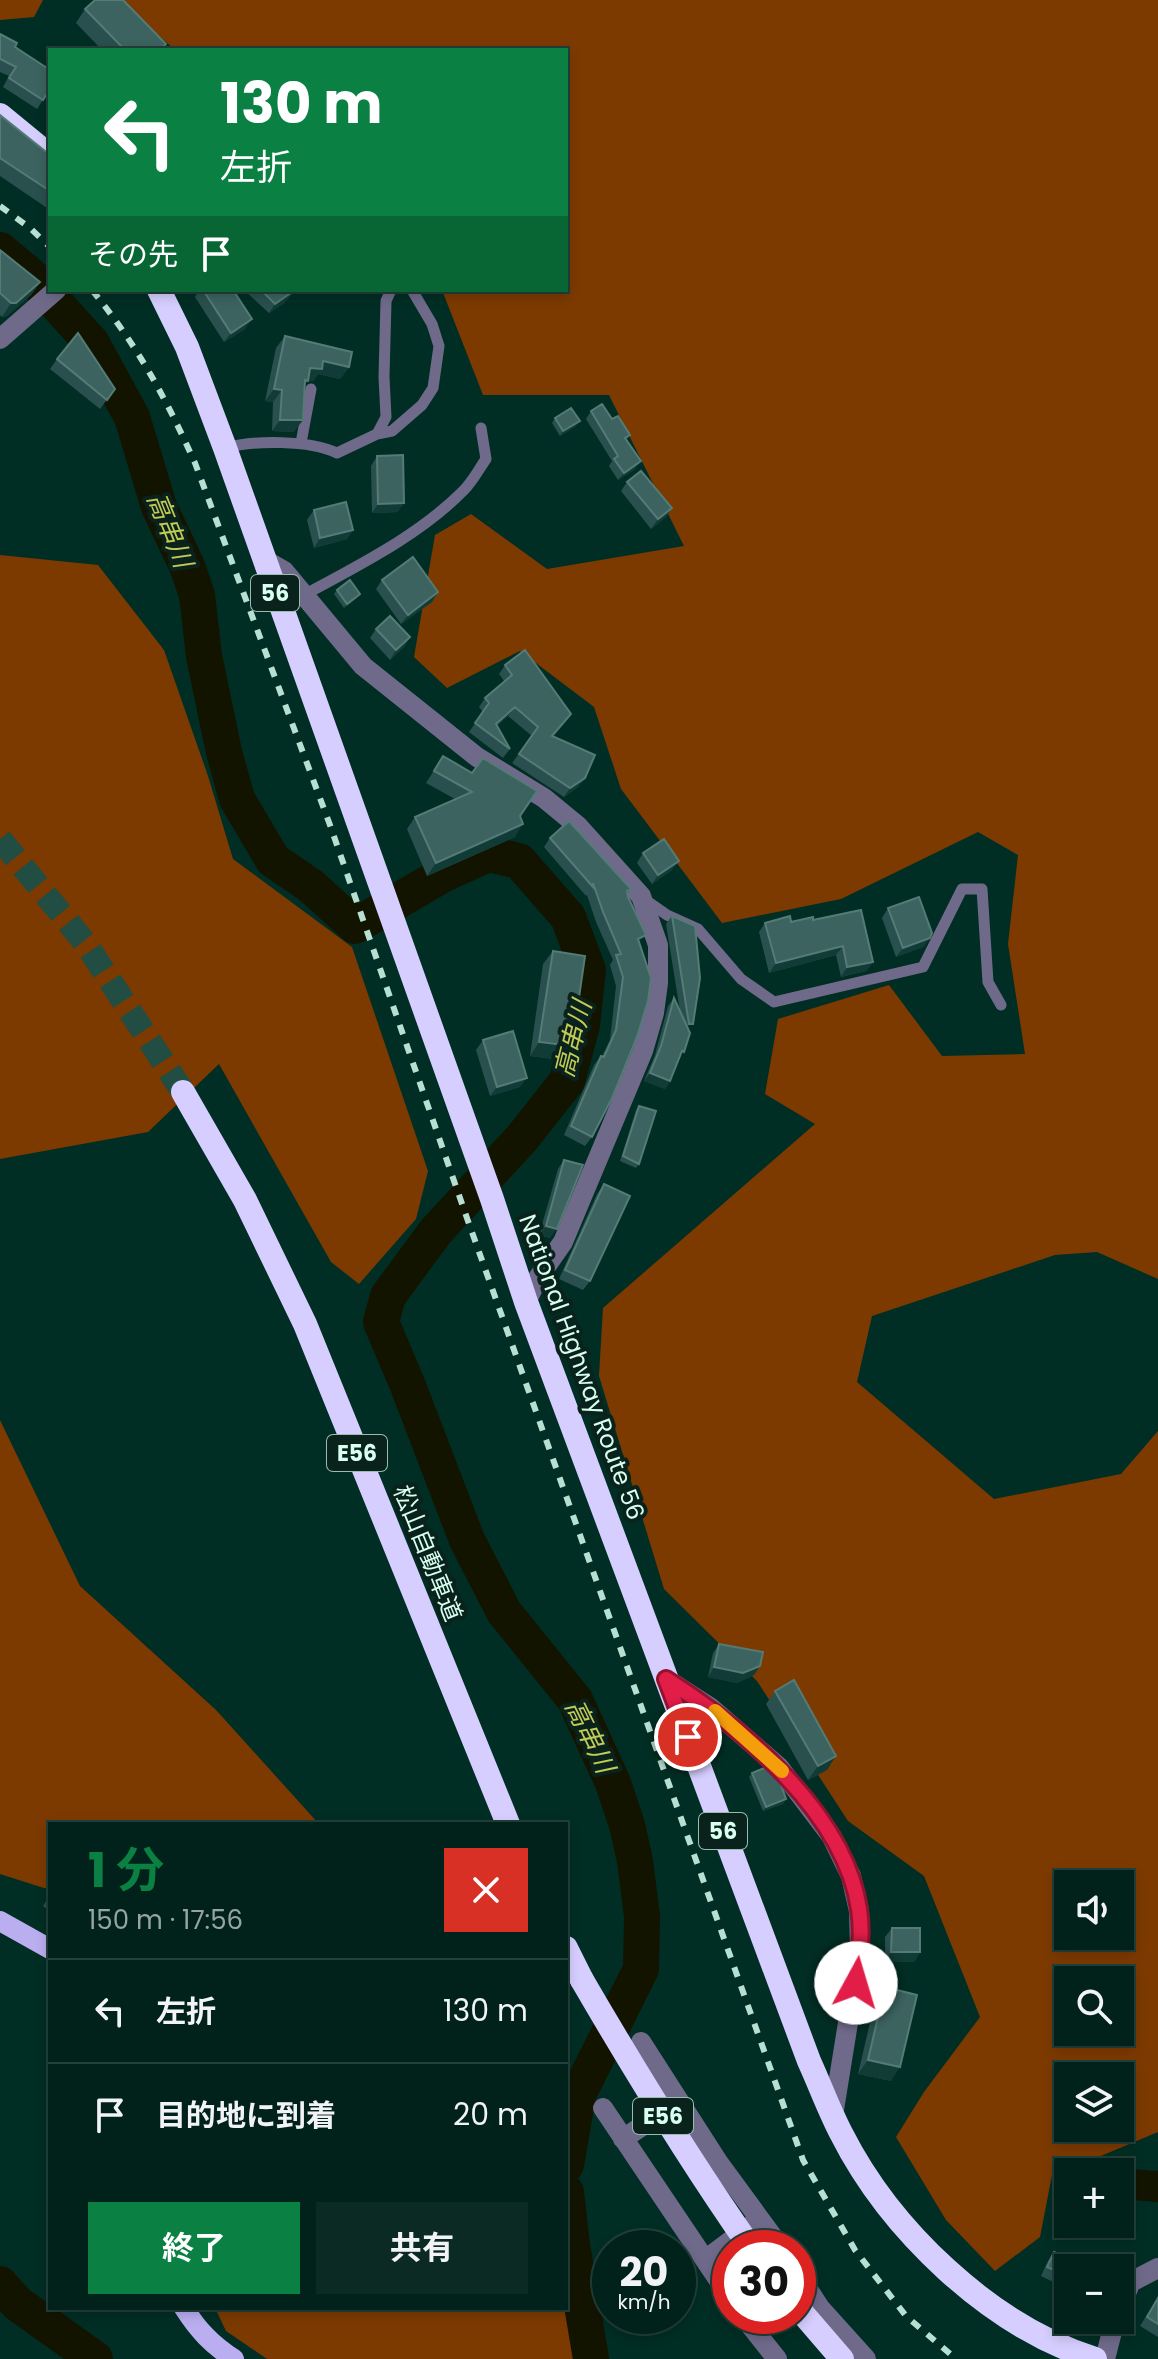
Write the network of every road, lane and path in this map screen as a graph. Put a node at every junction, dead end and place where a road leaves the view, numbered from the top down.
1 (0, 115) edge
2 (48, 154) edge
3 (54, 292) edge
4 (160, 292) edge
5 (390, 292) edge
6 (413, 292) edge
7 (0, 339) edge
8 (311, 389) edge
9 (481, 428) dead end
10 (377, 434) junction
11 (301, 443) junction
12 (225, 448) junction
13 (263, 559) junction
14 (304, 595) junction
15 (641, 896) junction
16 (1001, 1005) dead end
17 (183, 1092) tunnel mouth
18 (526, 1302) junction
19 (666, 1679) junction
20 (507, 1822) edge
21 (0, 1921) edge
22 (48, 1948) edge
23 (568, 1952) edge
24 (641, 2042) dead end
25 (679, 2101) junction
26 (603, 2108) dead end
27 (833, 2116) junction
28 (623, 2139) junction
29 (759, 2219) junction
30 (739, 2230) edge
31 (767, 2230) edge
32 (705, 2260) junction
33 (1158, 2268) edge
34 (712, 2270) edge
35 (1134, 2280) edge
36 (1158, 2284) edge
37 (1134, 2295) edge
38 (816, 2302) edge
39 (185, 2310) edge
40 (816, 2329) edge
41 (757, 2334) edge
42 (1111, 2334) edge
43 (234, 2359) edge
44 (777, 2359) edge
45 (842, 2359) edge
46 (866, 2359) edge
47 (1095, 2359) edge
48 (1105, 2359) edge

1 - 2 highway
3 - 7 street
4 - 12 highway, National Highway Route 56 / 56
5 - 10 lane
6 - 10 lane
8 - 11 lane
9 - 14 lane
10 - 11 lane
11 - 12 lane
12 - 13 highway, National Highway Route 56 / 56
13 - 14 street
13 - 18 highway, National Highway Route 56 / 56
14 - 15 street
15 - 16 lane
15 - 18 street
17 - 20 highway, 松山自動車道 / E56
18 - 19 highway, National Highway Route 56 / 56
19 - 27 highway, National Highway Route 56 / 56
19 - 27 street
21 - 22 main road
23 - 30 highway, E56, bridge
24 - 25 street
25 - 28 street
25 - 29 street
26 - 28 street
27 - 47 highway, National Highway Route 56 / 56
28 - 32 street
29 - 31 street
29 - 32 street
32 - 34 street
33 - 35 street
36 - 37 street
38 - 46 street
39 - 43 main road
40 - 45 highway
41 - 44 street
42 - 48 street

